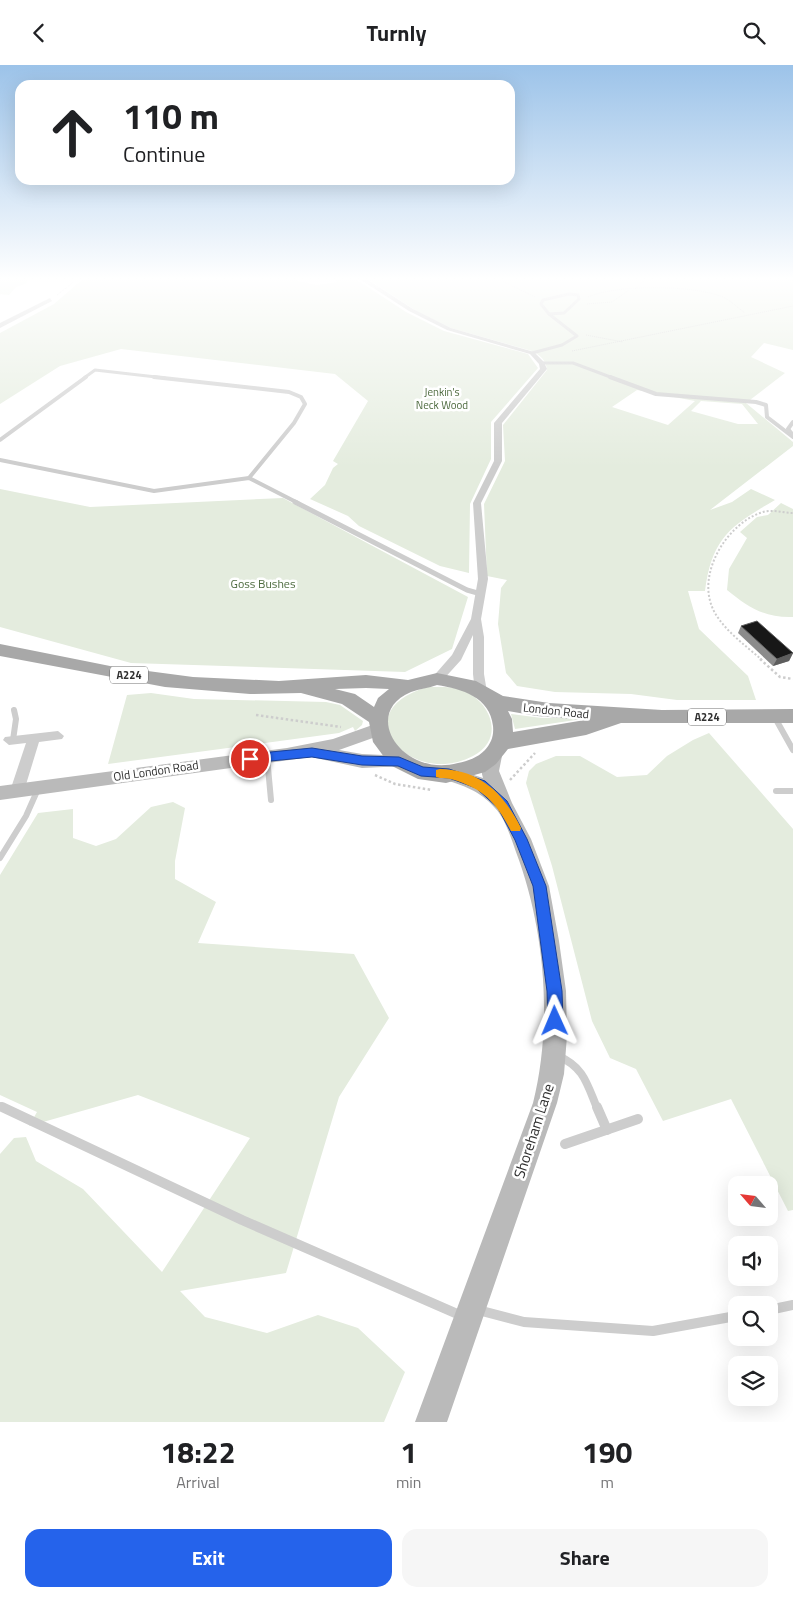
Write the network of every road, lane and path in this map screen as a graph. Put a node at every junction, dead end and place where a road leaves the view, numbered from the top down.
1 (492, 341) edge
2 (571, 341) edge
3 (621, 341) edge
4 (625, 342) joint
5 (572, 351) dead end
6 (532, 353) junction
7 (542, 363) junction
8 (793, 422) edge
9 (793, 436) edge
10 (0, 440) edge
11 (0, 460) edge
12 (249, 478) junction
13 (793, 513) edge
14 (480, 594) junction
15 (476, 619) junction
16 (0, 650) edge
17 (437, 679) junction
18 (793, 679) edge
19 (407, 686) junction
20 (295, 687) junction
21 (486, 695) junction
22 (14, 710) dead end
23 (784, 716) edge
24 (622, 717) junction
25 (378, 724) junction
26 (58, 736) dead end
27 (34, 739) junction
28 (7, 740) edge
29 (497, 749) junction
30 (793, 750) edge
31 (312, 752) junction
32 (267, 757) junction
33 (399, 761) junction
34 (449, 774) junction
35 (39, 788) junction
36 (776, 791) dead end
37 (793, 791) edge
38 (8, 792) edge
39 (271, 800) dead end
40 (503, 804) junction
41 (0, 858) edge
42 (554, 1054) junction
43 (0, 1106) edge
44 (638, 1119) dead end
45 (607, 1130) junction
46 (565, 1144) dead end
47 (793, 1305) edge
48 (778, 1308) edge
49 (470, 1313) junction
50 (728, 1317) edge
51 (430, 1422) edge

1 - 6 street
2 - 6 lane
3 - 4 path
4 - 5 path
6 - 7 street
7 - 9 lane
7 - 14 street
8 - 9 lane
10 - 12 lane
11 - 12 lane
12 - 14 lane
13 - 18 path
14 - 15 street
15 - 17 street
15 - 21 street
16 - 20 main road, A224
17 - 19 main road
17 - 21 main road
19 - 20 main road, A224
19 - 25 main road
20 - 25 main road, A224
21 - 24 main road, London Road / A224
21 - 29 main road
22 - 28 lane
23 - 24 main road, London Road / A224
23 - 30 lane
24 - 29 main road, London Road / A224
25 - 31 street, Old London Road
25 - 33 main road
26 - 27 street
27 - 28 street
27 - 38 street
29 - 34 main road
29 - 40 street, Shoreham Lane
31 - 32 street, Old London Road
31 - 33 street, Old London Road
32 - 35 street, Old London Road
32 - 39 lane
33 - 34 main road
34 - 40 street, Shoreham Lane
35 - 38 street, Old London Road
35 - 41 lane
36 - 37 lane
40 - 42 street, Shoreham Lane
42 - 45 lane
42 - 49 street, Shoreham Lane
43 - 49 lane
44 - 45 lane
45 - 46 lane
47 - 48 lane
49 - 50 lane
49 - 51 street, Shoreham Lane

